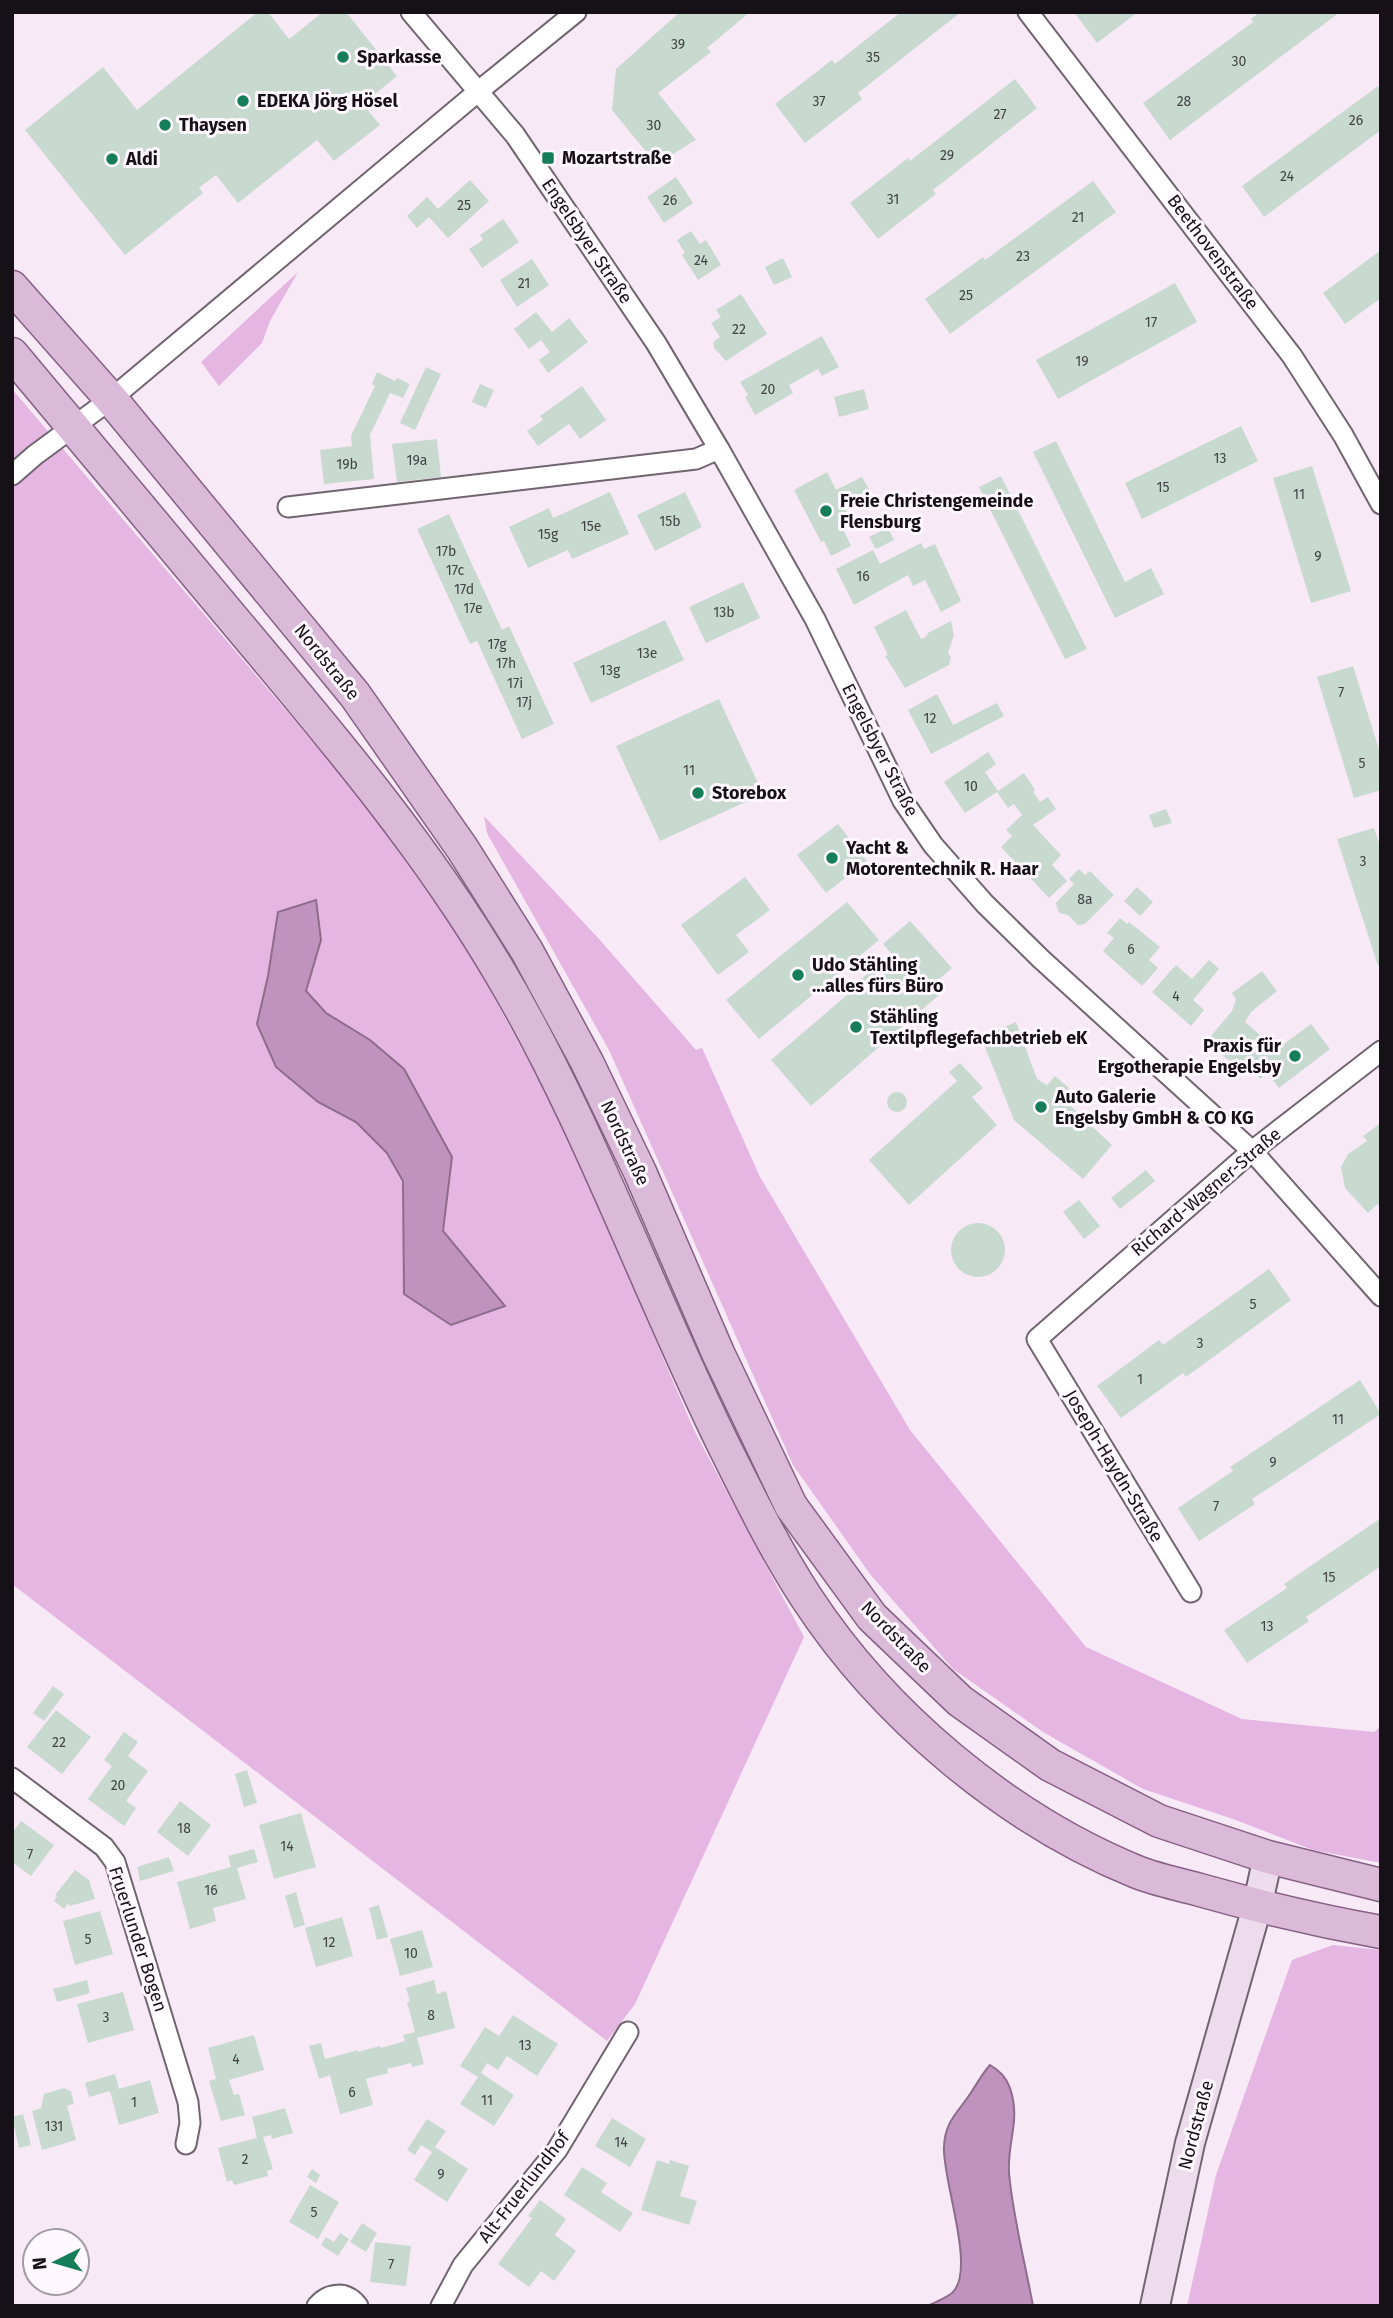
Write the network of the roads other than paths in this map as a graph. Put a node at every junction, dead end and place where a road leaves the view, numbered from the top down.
1 (411, 12) edge
2 (576, 12) edge
3 (1028, 12) edge
4 (480, 90) junction
5 (12, 287) edge
6 (12, 354) edge
7 (111, 399) junction
8 (73, 427) junction
9 (719, 449) junction
10 (12, 475) edge
11 (1381, 503) edge
12 (288, 507) dead end
13 (1381, 1051) edge
14 (1252, 1151) junction
15 (1381, 1296) edge
16 (1037, 1339) joint
17 (1191, 1592) dead end
18 (12, 1778) edge
19 (1268, 1857) junction
20 (1381, 1885) edge
21 (1257, 1906) junction
22 (1380, 1932) edge
23 (628, 2032) dead end
24 (186, 2144) dead end
25 (317, 2306) edge
26 (358, 2306) edge
27 (440, 2306) edge
28 (1155, 2306) edge

1 - 4 street, Engelsbyer Straße
2 - 4 street
3 - 11 street, Beethovenstraße
4 - 7 street
4 - 9 street, Engelsbyer Straße
5 - 7 main road, Nordstraße
6 - 8 main road, Nordstraße
7 - 8 street
7 - 19 main road, Nordstraße
8 - 10 street
8 - 21 main road, Nordstraße
9 - 12 street
9 - 14 street, Engelsbyer Straße
13 - 14 street, Richard-Wagner-Straße
14 - 15 street, Engelsbyer Straße
14 - 16 street, Richard-Wagner-Straße
16 - 17 street, Joseph-Haydn-Straße
18 - 24 street, Fruerlunder Bogen
19 - 20 main road
19 - 21 main road, Nordstraße
21 - 22 main road
21 - 28 main road, Nordstraße
23 - 27 street, Alt-Fruerlundhof
25 - 26 street

